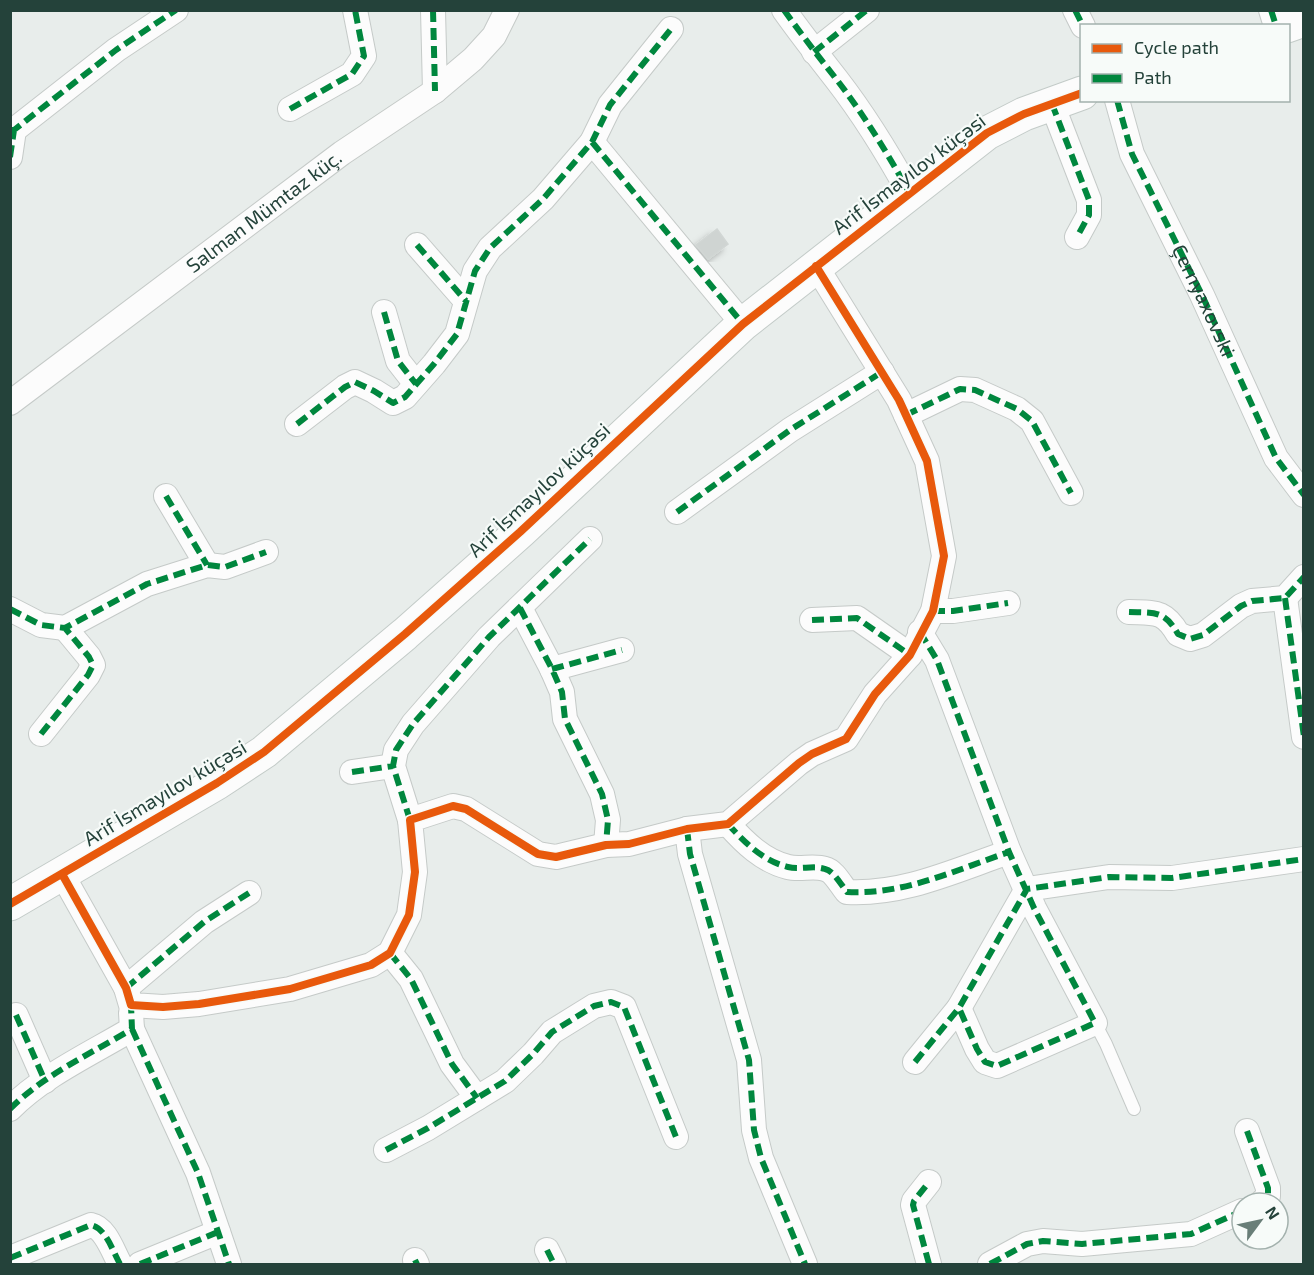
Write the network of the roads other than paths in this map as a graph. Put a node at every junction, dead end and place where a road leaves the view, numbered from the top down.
1 (176, 10) edge
2 (355, 10) edge
3 (433, 10) edge
4 (507, 10) edge
5 (784, 10) edge
6 (867, 10) edge
7 (1075, 10) edge
8 (1083, 24) edge
9 (671, 30) dead end
10 (814, 52) junction
11 (435, 91) junction
12 (1067, 99) edge
13 (1118, 102) edge
14 (290, 109) dead end
15 (12, 130) edge
16 (592, 142) junction
17 (10, 157) edge
18 (909, 192) junction
19 (1077, 237) dead end
20 (417, 245) dead end
21 (816, 266) junction
22 (466, 301) junction
23 (384, 312) dead end
24 (743, 324) junction
25 (882, 372) junction
26 (416, 384) junction
27 (10, 403) edge
28 (906, 415) junction
29 (297, 424) dead end
30 (1071, 493) dead end
31 (1304, 495) edge
32 (166, 496) dead end
33 (677, 512) dead end
34 (590, 539) dead end
35 (266, 552) dead end
36 (207, 565) junction
37 (1304, 577) edge
38 (1285, 598) junction
39 (1008, 603) dead end
40 (520, 608) junction
41 (10, 609) edge
42 (933, 610) junction
43 (1129, 612) dead end
44 (812, 620) dead end
45 (65, 628) junction
46 (920, 632) junction
47 (622, 650) dead end
48 (910, 655) junction
49 (552, 669) junction
50 (41, 734) dead end
51 (1304, 737) edge
52 (393, 766) junction
53 (352, 772) dead end
54 (410, 820) junction
55 (728, 824) junction
56 (687, 829) junction
57 (606, 844) junction
58 (1009, 852) junction
59 (1304, 859) edge
60 (62, 874) junction
61 (1027, 890) junction
62 (249, 893) dead end
63 (10, 904) edge
64 (390, 953) junction
65 (128, 996) junction
66 (959, 1008) junction
67 (16, 1015) dead end
68 (1095, 1023) junction
69 (132, 1029) junction
70 (915, 1062) dead end
71 (45, 1081) junction
72 (477, 1098) junction
73 (1134, 1109) dead end
74 (10, 1110) edge
75 (1247, 1131) dead end
76 (676, 1137) dead end
77 (386, 1150) dead end
78 (929, 1182) dead end
79 (1268, 1191) edge
80 (1230, 1216) edge
81 (218, 1232) junction
82 (11, 1255) edge
83 (120, 1264) edge
84 (140, 1264) edge
85 (229, 1264) edge
86 (805, 1264) edge
87 (928, 1264) edge
88 (990, 1264) edge

1 - 15 street
2 - 14 street
3 - 11 street
4 - 11 street, Salman Mümtaz küç.
5 - 10 street
6 - 10 street
7 - 8 street
9 - 16 street
10 - 18 street
11 - 27 street, Salman Mümtaz küç.
12 - 18 street, Arif İsmayılov küçəsi
12 - 19 street
13 - 31 street, Çernyaxovski
15 - 17 street
16 - 22 street
16 - 24 street
18 - 21 street, Arif İsmayılov küçəsi
20 - 22 street
21 - 24 street, Arif İsmayılov küçəsi
21 - 25 street
22 - 26 street
23 - 26 street
24 - 60 street, Arif İsmayılov küçəsi
25 - 28 street
25 - 33 street
26 - 29 street
28 - 30 street
28 - 42 street
32 - 36 street
34 - 40 street
35 - 36 street
36 - 45 street
37 - 38 street
38 - 43 street
38 - 51 street
39 - 42 street
40 - 49 street
40 - 52 street
41 - 45 street
42 - 46 street
44 - 48 street
45 - 50 street
46 - 48 street
46 - 58 street
47 - 49 street
48 - 55 street
49 - 57 street
52 - 53 street
52 - 54 street
54 - 57 street
54 - 64 street
55 - 56 street
55 - 58 street
56 - 57 street
56 - 86 street
58 - 61 street
59 - 61 street
60 - 63 street, Arif İsmayılov küçəsi
60 - 65 street
61 - 66 street
61 - 68 street
62 - 65 street
64 - 65 street
64 - 72 street
65 - 69 street
66 - 68 street
66 - 70 street
67 - 71 street
68 - 73 lane
69 - 71 street
69 - 81 street
71 - 74 street
72 - 76 street
72 - 77 street
75 - 79 street
78 - 87 street
80 - 88 street
81 - 84 street
81 - 85 street
82 - 83 street

